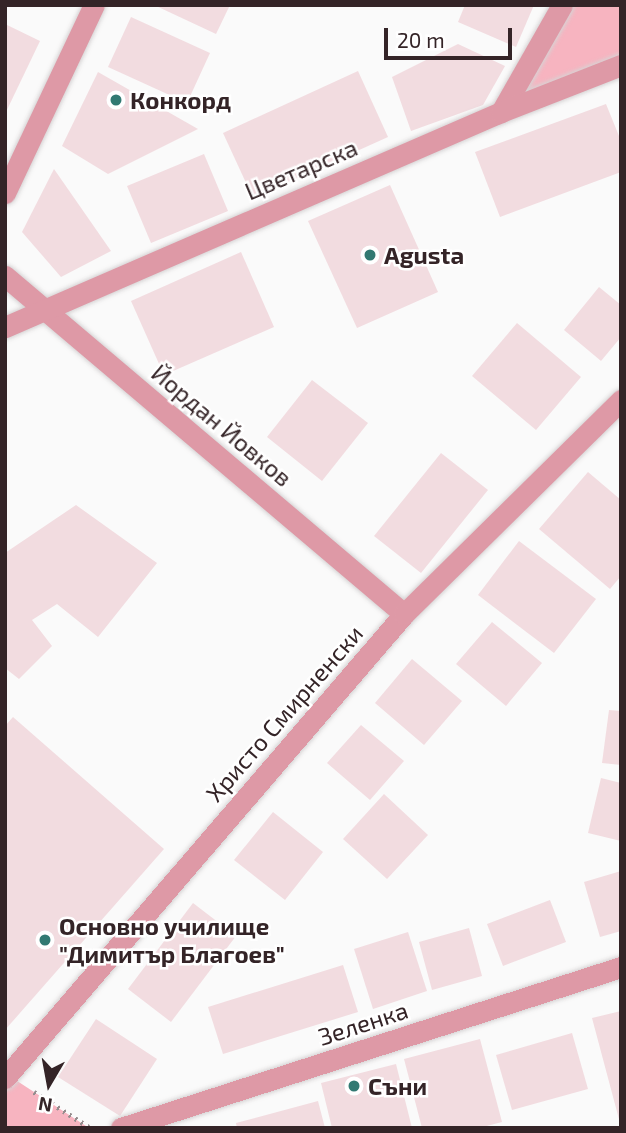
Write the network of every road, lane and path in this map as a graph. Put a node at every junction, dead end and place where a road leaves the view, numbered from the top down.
1 (94, 5) edge
2 (562, 5) edge
3 (621, 65) edge
4 (501, 112) junction
5 (5, 192) edge
6 (5, 275) edge
7 (44, 309) junction
8 (5, 327) edge
9 (621, 400) edge
10 (404, 614) junction
11 (621, 967) edge
12 (7, 1077) edge
13 (196, 1105) junction
14 (89, 1128) edge
15 (121, 1128) edge
16 (159, 1128) edge

1 - 5 street
2 - 4 street
3 - 4 street, Цветарска
4 - 7 street, Цветарска
6 - 7 street, Йордан Йовков
7 - 8 street, Цветарска
7 - 10 street, Йордан Йовков
9 - 10 street, Христо Смирненски
10 - 12 street, Христо Смирненски
11 - 13 street, Зеленка
12 - 14 path
13 - 15 street, Зеленка
13 - 16 street

